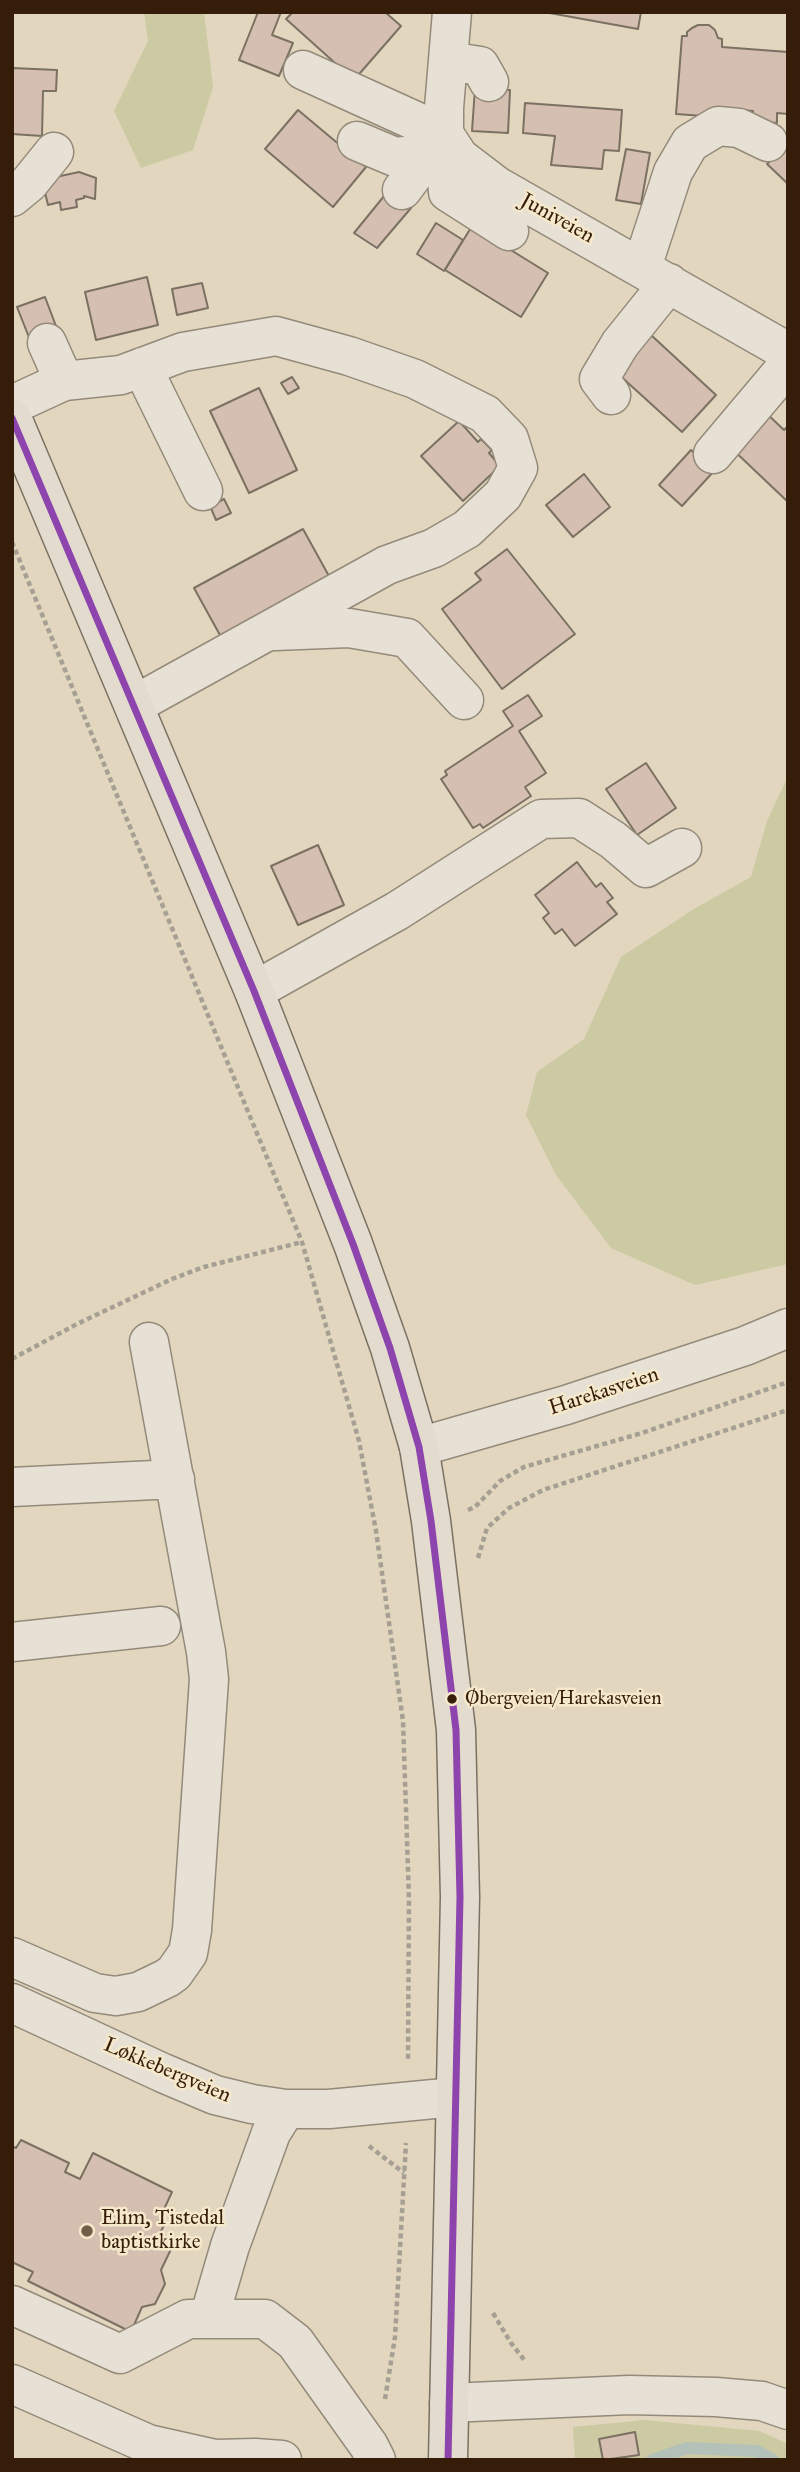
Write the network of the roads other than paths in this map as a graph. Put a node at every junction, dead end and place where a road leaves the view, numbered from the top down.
1 (452, 12) edge
2 (448, 61) junction
3 (303, 70) dead end
4 (489, 82) dead end
5 (357, 141) dead end
6 (768, 142) dead end
7 (444, 148) junction
8 (54, 152) dead end
9 (402, 190) dead end
10 (12, 197) edge
11 (509, 231) dead end
12 (656, 275) junction
13 (47, 343) dead end
14 (788, 352) edge
15 (788, 365) edge
16 (142, 367) junction
17 (64, 382) junction
18 (611, 396) dead end
19 (12, 405) edge
20 (12, 418) edge
21 (713, 454) dead end
22 (203, 491) dead end
23 (269, 631) junction
24 (464, 700) dead end
25 (134, 705) junction
26 (682, 848) dead end
27 (254, 991) junction
28 (788, 1328) edge
29 (149, 1342) dead end
30 (419, 1447) junction
31 (174, 1479) junction
32 (12, 1487) edge
33 (161, 1626) dead end
34 (12, 1642) edge
35 (12, 1957) edge
36 (12, 2003) edge
37 (455, 2097) junction
38 (286, 2109) junction
39 (12, 2305) edge
40 (209, 2318) junction
41 (12, 2384) edge
42 (449, 2403) junction
43 (788, 2410) edge
44 (372, 2453) edge
45 (282, 2460) edge
46 (448, 2460) edge

1 - 2 street
2 - 4 street
2 - 7 street
3 - 7 street, Juniveien
5 - 7 street
6 - 12 street
7 - 9 street
7 - 11 street
7 - 12 street, Juniveien
8 - 10 street
12 - 14 street, Juniveien
12 - 18 street
13 - 17 street
15 - 21 street
16 - 17 street
16 - 22 street
16 - 23 street
17 - 19 street
20 - 25 main road
23 - 24 street
23 - 25 street
25 - 27 main road
26 - 27 street
27 - 30 main road
28 - 30 street, Harekasveien
29 - 31 street
30 - 37 main road
31 - 32 street
31 - 35 street
33 - 34 street
36 - 38 street, Løkkebergveien
37 - 38 street, Løkkebergveien
37 - 42 main road
38 - 40 street
39 - 40 street
40 - 44 street
41 - 45 street
42 - 43 street
42 - 46 main road

